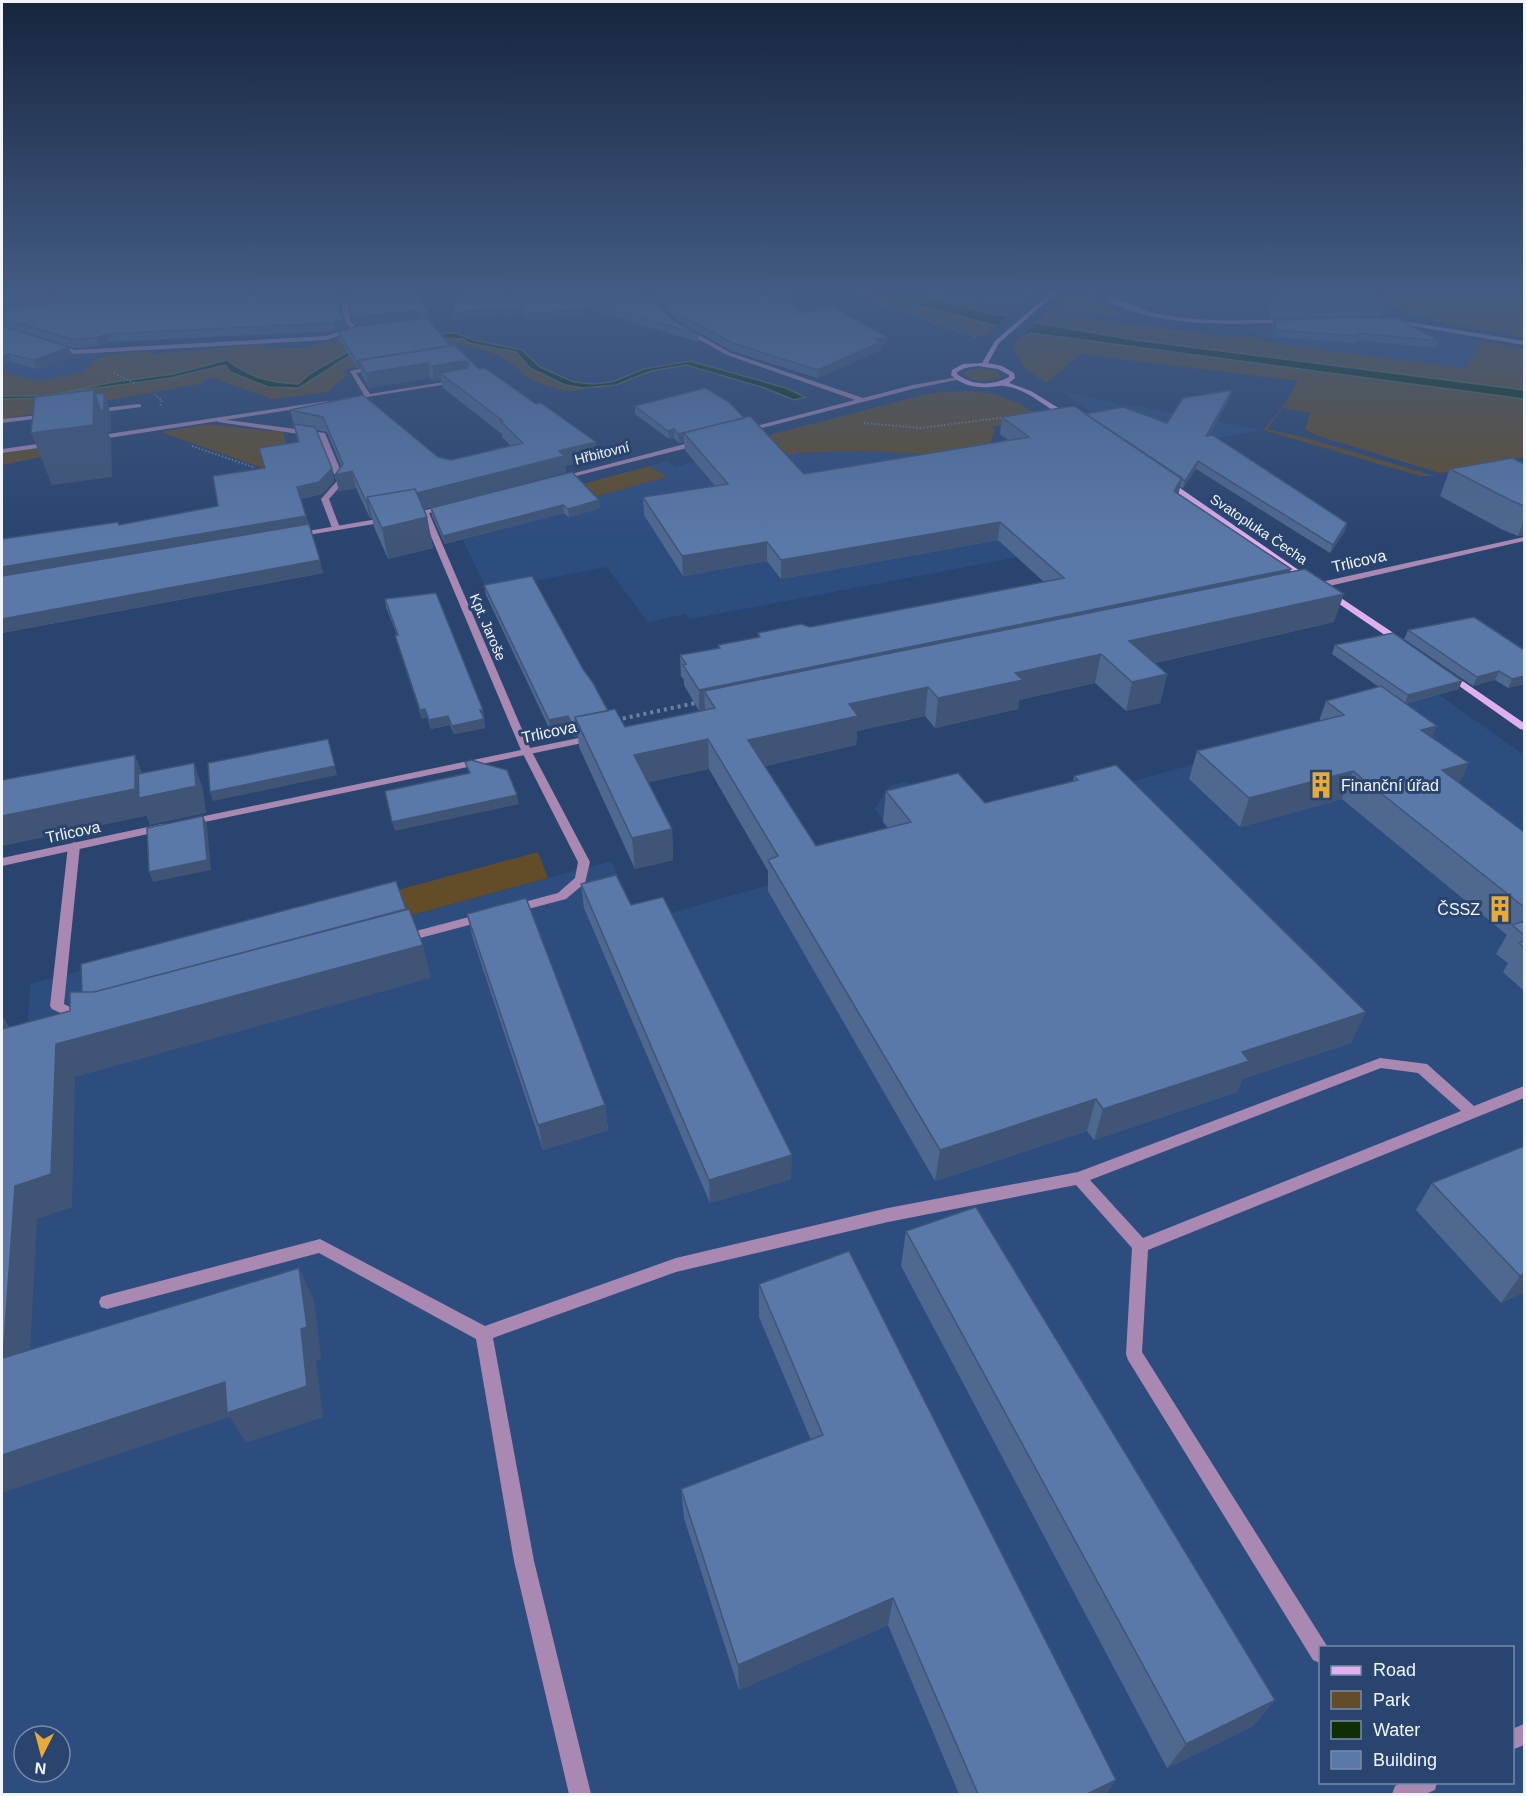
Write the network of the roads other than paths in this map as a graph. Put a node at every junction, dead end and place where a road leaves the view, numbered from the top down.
1 (355, 377) edge
2 (795, 377) edge
3 (1012, 377) edge
4 (958, 379) joint
5 (467, 380) edge
6 (1003, 383) junction
7 (368, 396) junction
8 (345, 400) edge
9 (863, 400) junction
10 (334, 402) edge
11 (139, 406) dead end
12 (81, 412) edge
13 (59, 415) edge
14 (2, 421) edge
15 (220, 421) junction
16 (1083, 426) edge
17 (732, 434) edge
18 (91, 439) edge
19 (711, 439) edge
20 (59, 443) edge
21 (2, 451) edge
22 (1161, 479) edge
23 (547, 482) edge
24 (458, 504) edge
25 (425, 513) junction
26 (336, 528) junction
27 (289, 536) edge
28 (1524, 539) edge
29 (1318, 586) junction
30 (1297, 590) edge
31 (1409, 648) edge
32 (1437, 667) edge
33 (1523, 725) edge
34 (600, 737) edge
35 (527, 752) junction
36 (74, 846) junction
37 (2, 862) edge
38 (388, 943) edge
39 (90, 1018) edge
40 (1524, 1092) edge
41 (1472, 1113) junction
42 (1079, 1178) junction
43 (1140, 1246) junction
44 (107, 1302) dead end
45 (484, 1334) junction
46 (1319, 1651) edge
47 (580, 1794) edge

1 - 7 street
2 - 9 street
3 - 6 street
4 - 6 street
4 - 9 street
5 - 7 street
6 - 16 street
7 - 8 street
9 - 17 street
10 - 15 street
11 - 12 street
13 - 14 street
15 - 18 street
15 - 26 street
19 - 23 street, Hřbitovní
20 - 21 street
22 - 29 street, Svatopluka Čecha
24 - 25 street
25 - 26 street
25 - 35 street, Kpt. Jaroše
26 - 27 street
28 - 29 street, Trlicova
29 - 30 street, Trlicova
29 - 31 street, Svatopluka Čecha
32 - 33 street
34 - 35 street, Trlicova
35 - 36 street, Trlicova
35 - 38 street, Kpt. Jaroše
36 - 37 street, Trlicova
36 - 39 street
40 - 41 street
41 - 42 street
41 - 43 street
42 - 43 street
42 - 45 street
43 - 46 street
44 - 45 street
45 - 47 street

